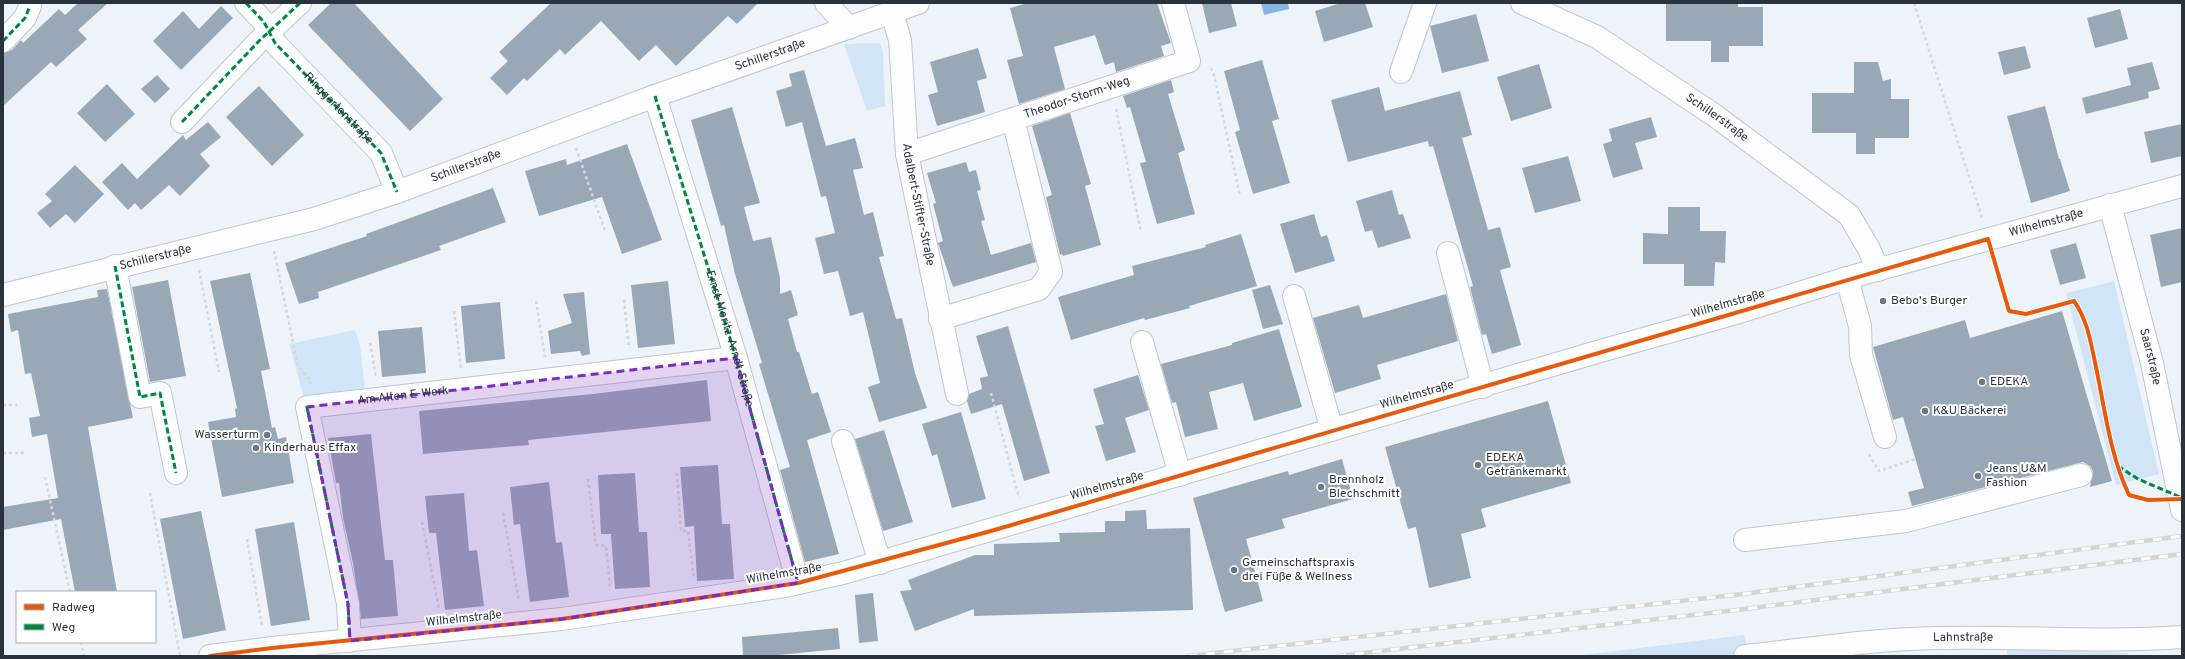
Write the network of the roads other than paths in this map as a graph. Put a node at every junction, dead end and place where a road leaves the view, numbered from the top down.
1 (246, 3) edge
2 (300, 3) edge
3 (826, 3) edge
4 (918, 3) edge
5 (1173, 3) edge
6 (1425, 3) edge
7 (1522, 3) edge
8 (30, 4) edge
9 (892, 13) junction
10 (849, 28) junction
11 (269, 32) junction
12 (3, 41) edge
13 (1401, 72) dead end
14 (655, 96) junction
15 (1013, 119) junction
16 (182, 122) dead end
17 (907, 154) junction
18 (2182, 186) edge
19 (397, 192) junction
20 (2110, 205) junction
21 (1448, 253) dead end
22 (115, 266) junction
23 (1878, 270) junction
24 (1847, 278) junction
25 (3, 295) edge
26 (1294, 296) dead end
27 (940, 319) junction
28 (1142, 342) dead end
29 (736, 358) junction
30 (1483, 387) junction
31 (957, 394) dead end
32 (1332, 430) junction
33 (1885, 437) dead end
34 (843, 441) dead end
35 (176, 473) dead end
36 (1180, 475) junction
37 (2081, 475) dead end
38 (2182, 510) edge
39 (1745, 540) dead end
40 (880, 563) junction
41 (798, 583) junction
42 (2182, 637) edge
43 (350, 641) junction
44 (1867, 649) edge
45 (210, 656) edge
46 (1745, 656) edge

1 - 11 street, Ringgartenstraße
2 - 11 street
3 - 10 street
4 - 9 street, Schillerstraße
5 - 15 street, Theodor-Storm-Weg
6 - 13 street
7 - 23 street, Schillerstraße
8 - 12 street
9 - 10 street, Schillerstraße
9 - 17 street, Adalbert-Stifter-Straße
10 - 14 street, Schillerstraße
11 - 16 street
11 - 19 street, Ringgartenstraße
14 - 19 street, Schillerstraße
14 - 29 street, Ernst-Moritz-Arndt-Straße
15 - 17 street, Theodor-Storm-Weg
15 - 27 street
17 - 27 street, Adalbert-Stifter-Straße
18 - 20 street, Wilhelmstraße
19 - 22 street, Schillerstraße
20 - 23 street, Wilhelmstraße
20 - 38 street, Saarstraße
21 - 30 street
22 - 25 street, Schillerstraße
22 - 35 street
23 - 24 street, Wilhelmstraße
24 - 30 street, Wilhelmstraße
24 - 33 street
26 - 32 street
27 - 31 street, Adalbert-Stifter-Straße
28 - 36 street
29 - 41 street, Ernst-Moritz-Arndt-Straße
29 - 43 street, Am Alten E-Werk
30 - 32 street, Wilhelmstraße
32 - 36 street, Wilhelmstraße
34 - 40 street
36 - 40 street, Wilhelmstraße
37 - 39 street
40 - 41 street, Wilhelmstraße
41 - 43 street, Wilhelmstraße
42 - 44 street, Lahnstraße
43 - 45 street, Wilhelmstraße
44 - 46 street, Lahnstraße

